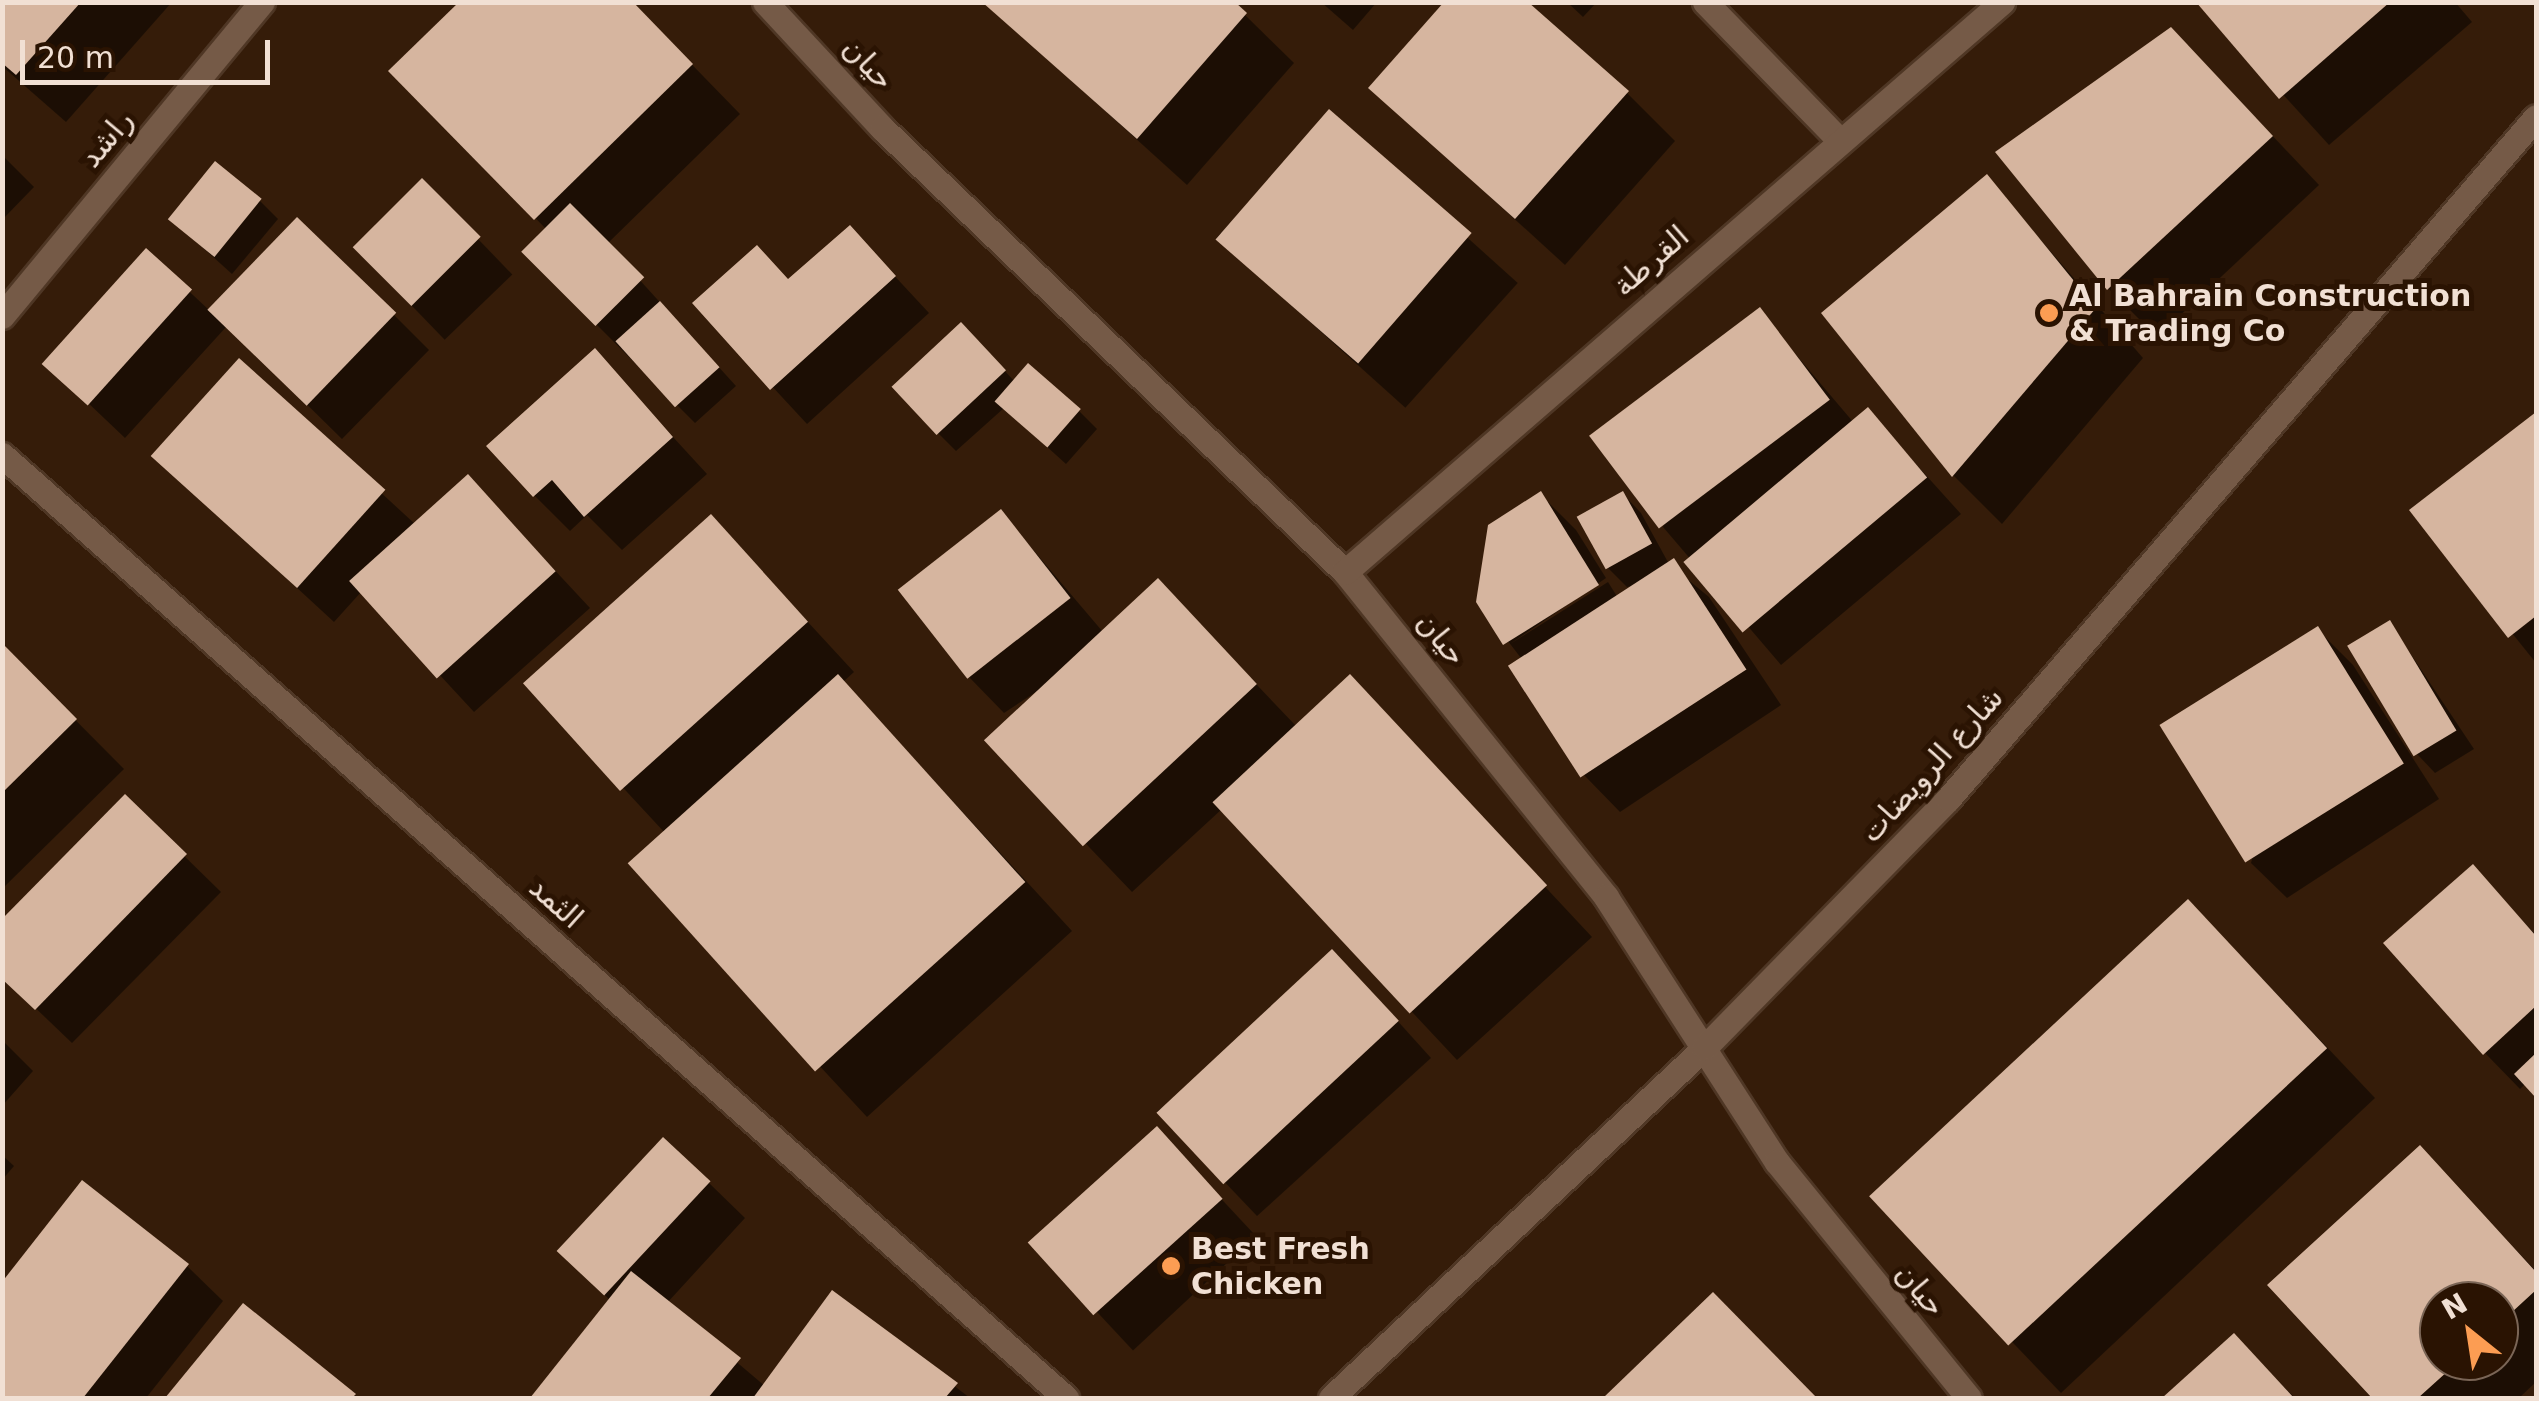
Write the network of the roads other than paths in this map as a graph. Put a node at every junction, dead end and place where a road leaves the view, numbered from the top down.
1 (262, 2) edge
2 (765, 2) edge
3 (1706, 2) edge
4 (2002, 2) edge
5 (2535, 125) edge
6 (1839, 140) junction
7 (2, 316) edge
8 (2, 455) edge
9 (1345, 572) junction
10 (1705, 1048) junction
11 (1066, 1398) edge
12 (1331, 1398) edge
13 (1969, 1398) edge

1 - 7 street, راشد
2 - 9 street, حيان
3 - 6 street
4 - 6 street, القرطة
5 - 10 street, شارع الرويضات
6 - 9 street, القرطة
8 - 11 street, الثمد
9 - 10 street, حيان
10 - 12 street, شارع الرويضات
10 - 13 street, حيان

